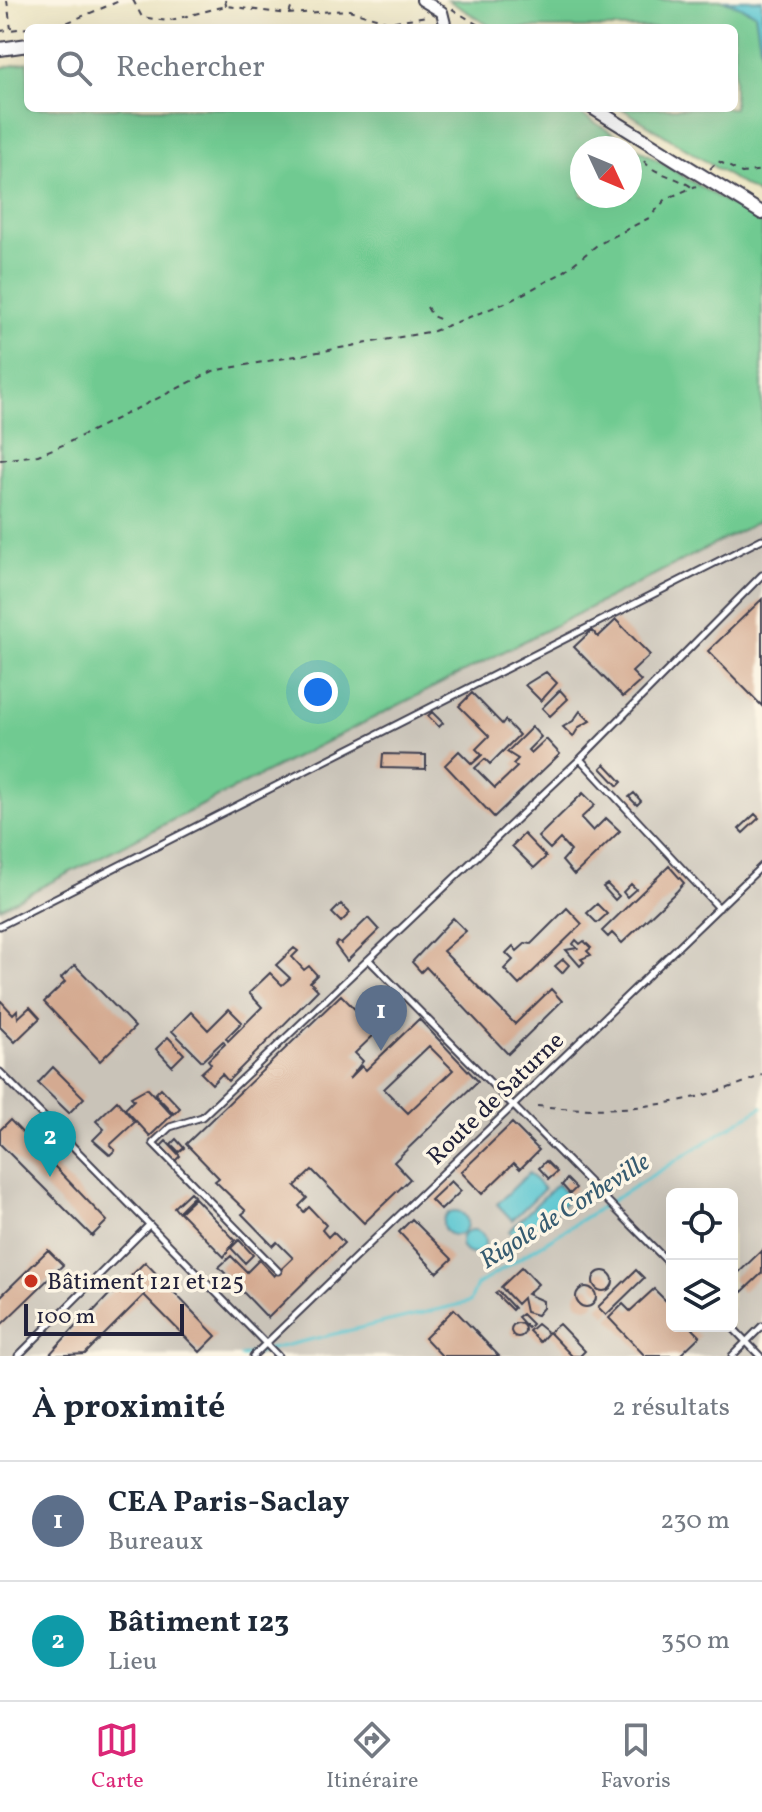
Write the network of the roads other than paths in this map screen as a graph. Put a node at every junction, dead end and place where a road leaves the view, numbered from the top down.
1 (422, 0) edge
2 (445, 24) edge
3 (24, 46) edge
4 (0, 49) edge
5 (600, 112) edge
6 (762, 213) edge
7 (762, 539) edge
8 (762, 575) edge
9 (580, 759) junction
10 (762, 866) edge
11 (719, 908) junction
12 (0, 926) edge
13 (369, 960) junction
14 (0, 1072) edge
15 (514, 1105) junction
16 (149, 1225) junction
17 (666, 1260) edge
18 (278, 1271) dead end
19 (762, 1326) edge
20 (737, 1332) edge
21 (746, 1342) junction
22 (266, 1343) junction
23 (18, 1356) edge
24 (253, 1356) edge
25 (278, 1356) edge
26 (732, 1356) edge
27 (760, 1356) edge

1 - 2 street
3 - 4 street
5 - 6 street
7 - 12 lane
8 - 9 lane
9 - 11 lane
9 - 13 lane
10 - 11 lane, Route de Saturne
11 - 15 lane, Route de Saturne
13 - 15 lane
13 - 18 lane
14 - 16 lane
15 - 17 lane
15 - 22 lane, Route de Saturne
16 - 22 lane
16 - 23 lane
19 - 21 lane
20 - 21 lane
21 - 26 lane
21 - 27 lane
22 - 24 lane, Route de Saturne
22 - 25 lane

